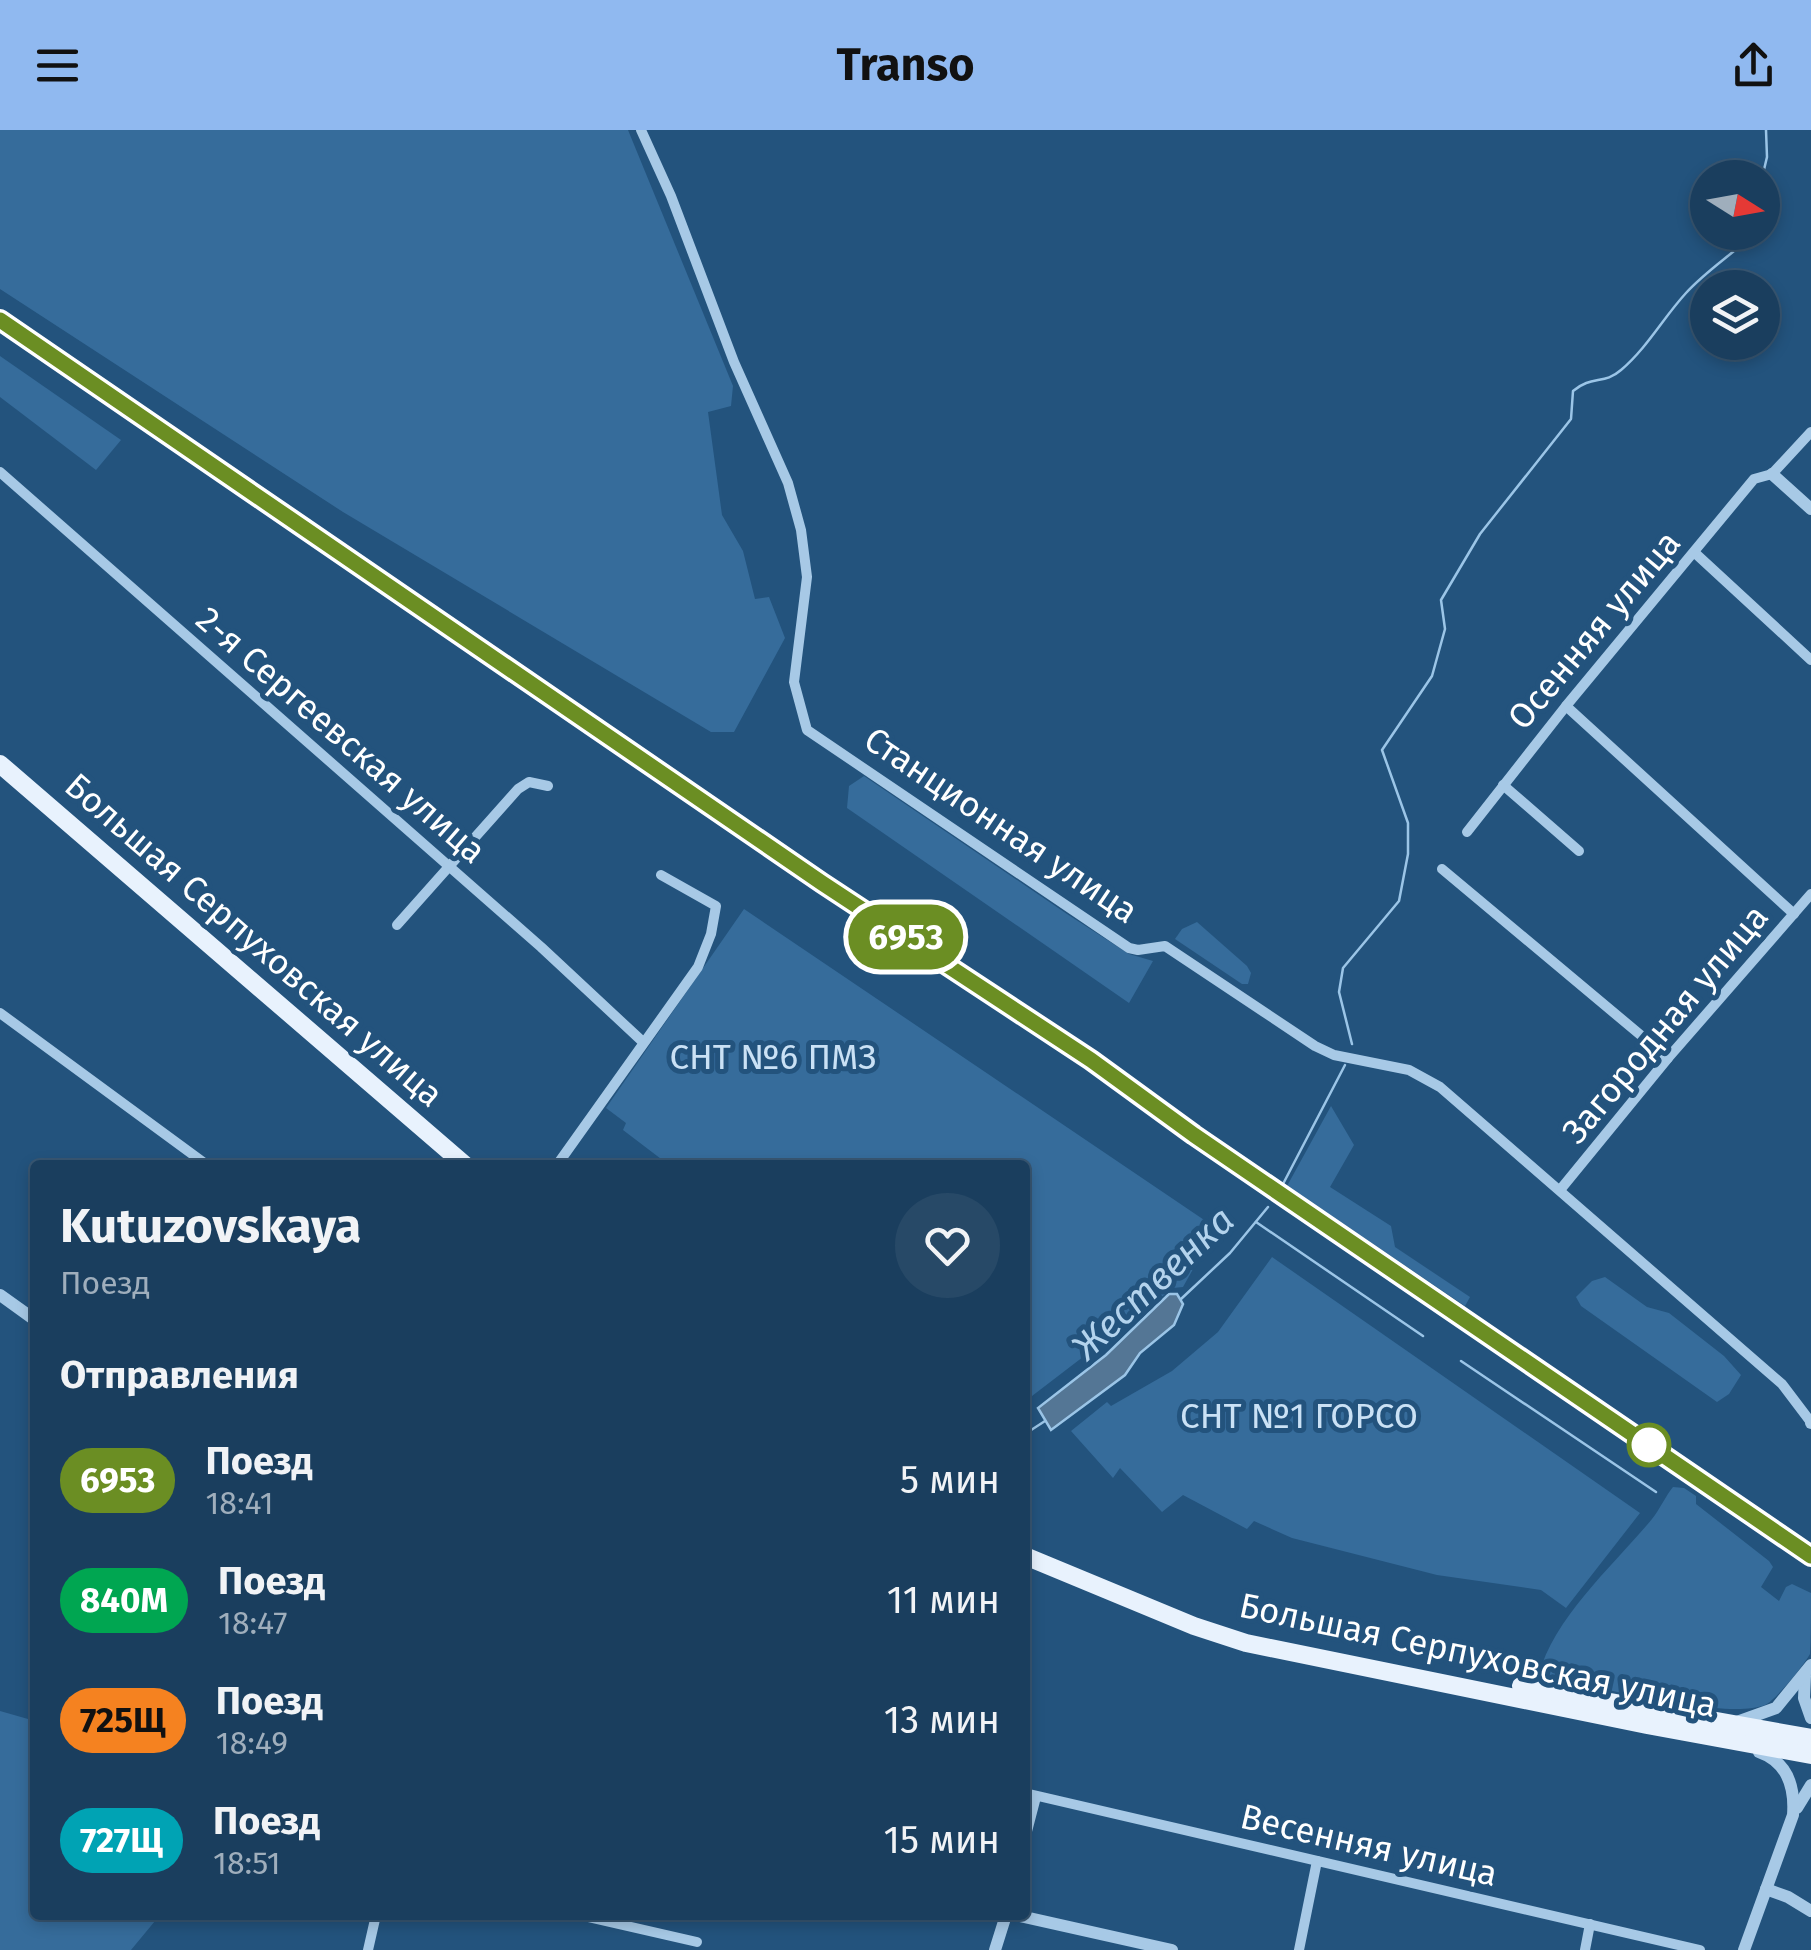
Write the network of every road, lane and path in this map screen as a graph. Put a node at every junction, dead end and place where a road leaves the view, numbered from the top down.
1 (641, 130) edge
2 (1811, 432) edge
3 (0, 472) edge
4 (1772, 474) junction
5 (1811, 510) edge
6 (1695, 553) junction
7 (1811, 660) edge
8 (1566, 706) junction
9 (0, 764) edge
10 (0, 777) edge
11 (1503, 785) junction
12 (548, 786) dead end
13 (1468, 832) dead end
14 (1579, 851) dead end
15 (448, 867) junction
16 (1442, 868) dead end
17 (661, 876) dead end
18 (1811, 894) edge
19 (1794, 914) junction
20 (397, 925) dead end
21 (0, 1012) edge
22 (643, 1042) junction
23 (1668, 1058) junction
24 (199, 1160) edge
25 (444, 1160) edge
26 (460, 1160) edge
27 (560, 1160) edge
28 (1560, 1190) junction
29 (0, 1295) edge
30 (30, 1316) edge
31 (1811, 1421) edge
32 (1030, 1547) edge
33 (1030, 1558) edge
34 (1808, 1669) edge
35 (1811, 1718) edge
36 (1725, 1732) junction
37 (1811, 1738) edge
38 (1811, 1755) edge
39 (1811, 1785) edge
40 (1030, 1795) edge
41 (1793, 1815) junction
42 (1317, 1861) junction
43 (1766, 1889) junction
44 (1811, 1911) edge
45 (1030, 1918) edge
46 (375, 1920) edge
47 (601, 1920) edge
48 (1004, 1920) edge
49 (1590, 1924) junction
50 (697, 1942) dead end
51 (368, 1950) edge
52 (995, 1950) edge
53 (1172, 1950) edge
54 (1299, 1950) edge
55 (1584, 1950) edge
56 (1700, 1950) edge
57 (1744, 1950) edge

1 - 28 street, Станционная улица
2 - 4 street, Осенняя улица
3 - 15 street, 2-я Сергеевская улица
4 - 5 street
4 - 6 street, Осенняя улица
6 - 7 street
6 - 8 street, Осенняя улица
8 - 11 street, Осенняя улица
8 - 19 street
9 - 26 main road, Большая Серпуховская улица
10 - 25 main road, Большая Серпуховская улица
11 - 13 street, Осенняя улица
11 - 14 street
12 - 15 street
15 - 20 street
15 - 22 street, 2-я Сергеевская улица
16 - 23 street
17 - 22 street
18 - 19 street, Загородная улица
19 - 23 street, Загородная улица
21 - 24 street
22 - 27 street
23 - 28 street, Загородная улица
28 - 31 street, Станционная улица
29 - 30 street
32 - 36 main road, Большая Серпуховская улица
33 - 36 main road, Большая Серпуховская улица
34 - 35 street
34 - 36 street
36 - 37 main road, Большая Серпуховская улица
36 - 38 main road, Большая Серпуховская улица
36 - 41 street
39 - 41 street
40 - 42 street, Весенняя улица
41 - 43 street
42 - 49 street, Весенняя улица
42 - 54 street
43 - 44 street
43 - 57 street
45 - 53 street
46 - 51 street
47 - 50 street
48 - 52 street
49 - 55 street
49 - 56 street, Весенняя улица

